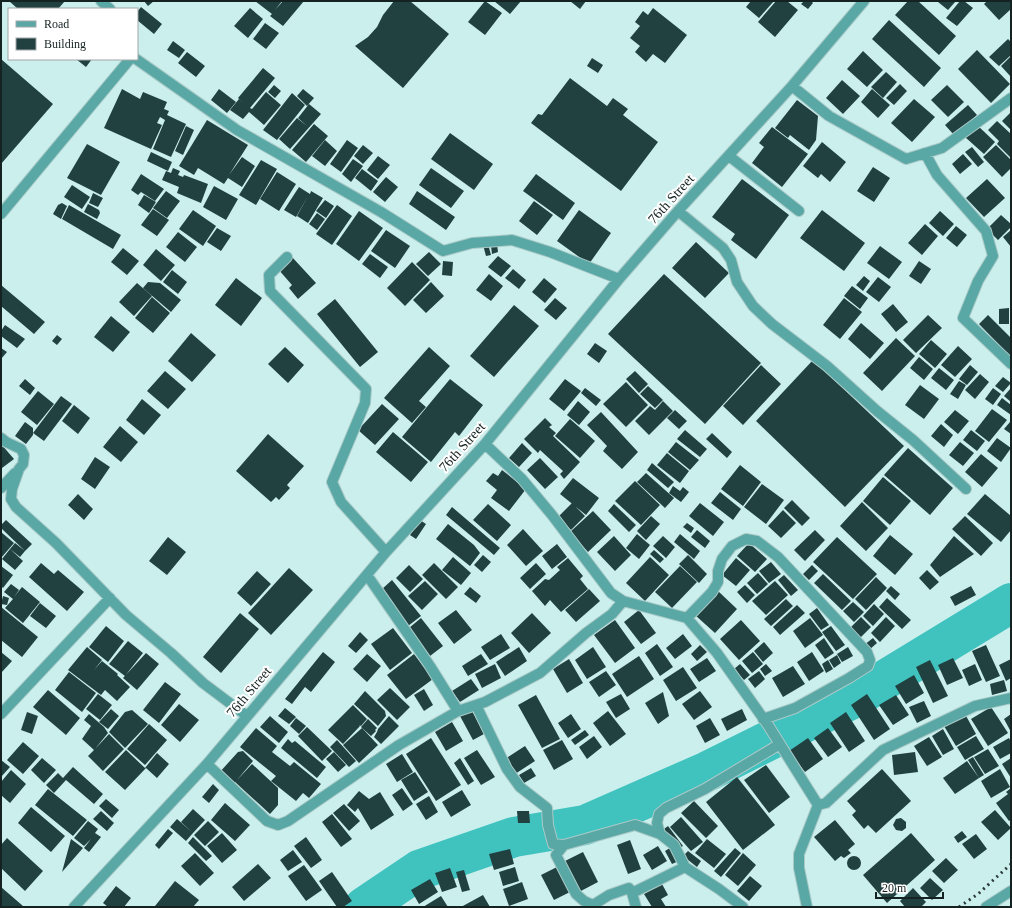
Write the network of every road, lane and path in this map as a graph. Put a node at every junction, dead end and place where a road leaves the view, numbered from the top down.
1 (101, 1) edge
2 (864, 1) edge
3 (109, 8) edge
4 (129, 60) edge
5 (137, 60) edge
6 (792, 86) junction
7 (1011, 98) edge
8 (925, 153) junction
9 (729, 156) junction
10 (678, 211) junction
11 (799, 211) dead end
12 (1, 214) edge
13 (287, 257) dead end
14 (619, 279) junction
15 (1011, 364) edge
16 (1, 438) edge
17 (485, 444) junction
18 (19, 469) junction
19 (1, 488) edge
20 (966, 489) dead end
21 (386, 552) junction
22 (367, 574) junction
23 (110, 598) junction
24 (623, 601) junction
25 (686, 618) junction
26 (1011, 698) edge
27 (476, 705) junction
28 (458, 711) junction
29 (1, 714) edge
30 (247, 716) junction
31 (766, 722) junction
32 (779, 742) junction
33 (207, 764) junction
34 (818, 805) junction
35 (660, 834) junction
36 (564, 845) junction
37 (685, 867) junction
38 (1011, 891) edge
39 (632, 893) junction
40 (74, 907) edge
41 (636, 907) edge
42 (742, 907) edge
43 (807, 907) edge
44 (986, 907) edge

1 - 3 street
2 - 6 street, 76th Street
4 - 12 street
5 - 14 street
6 - 8 street
6 - 9 street, 76th Street
7 - 8 street
8 - 15 street
9 - 10 street, 76th Street
9 - 11 street
10 - 14 street, 76th Street
10 - 20 street
13 - 21 street
14 - 17 street, 76th Street
16 - 18 street
17 - 21 street, 76th Street
17 - 24 street
18 - 19 street
18 - 23 street
21 - 22 street, 76th Street
22 - 28 street
22 - 30 street, 76th Street
23 - 29 street
23 - 30 street
24 - 25 street
24 - 27 street
25 - 31 street
25 - 31 street
26 - 34 street
27 - 28 street
27 - 36 street
28 - 33 street
30 - 33 street, 76th Street
31 - 32 street
32 - 34 street
32 - 35 street
33 - 40 street, 76th Street
34 - 43 street
35 - 36 street
35 - 37 street
36 - 39 street
37 - 39 street
37 - 42 street
38 - 44 street
39 - 41 street

